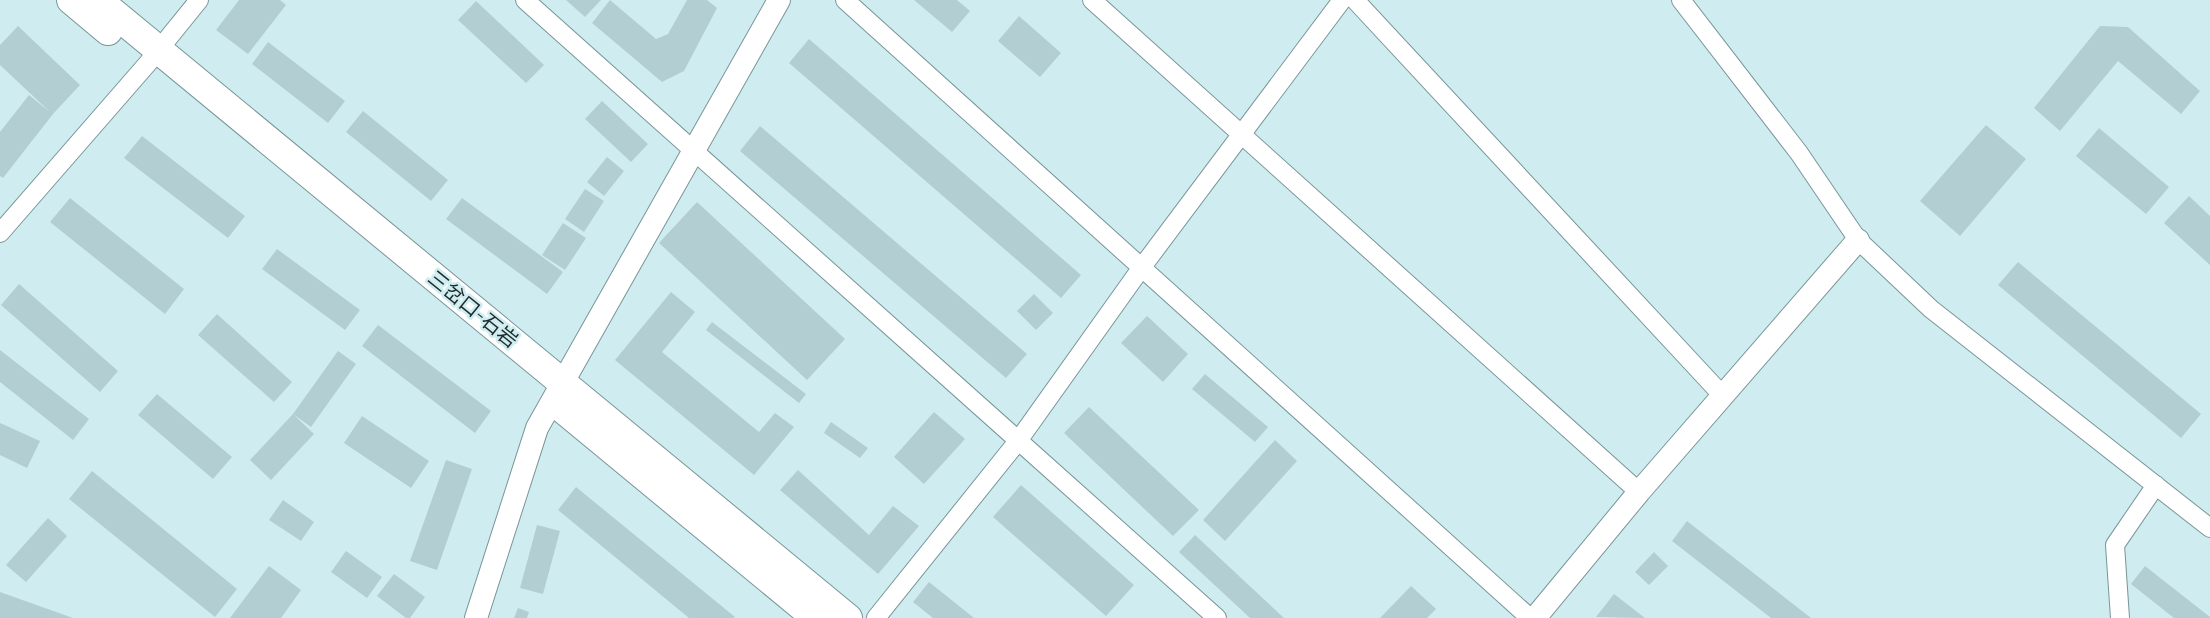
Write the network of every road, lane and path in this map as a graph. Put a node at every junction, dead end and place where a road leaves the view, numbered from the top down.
1 (71, 0) edge
2 (98, 0) edge
3 (199, 0) edge
4 (525, 0) edge
5 (779, 0) edge
6 (845, 0) edge
7 (1092, 0) edge
8 (1342, 0) edge
9 (1355, 0) edge
10 (1681, 0) edge
11 (153, 57) junction
12 (1240, 134) junction
13 (694, 153) junction
14 (0, 233) edge
15 (1858, 240) junction
16 (1142, 267) junction
17 (557, 392) junction
18 (1723, 396) junction
19 (1018, 441) junction
20 (2156, 486) junction
21 (1639, 492) junction
22 (2210, 528) edge
23 (476, 618) edge
24 (816, 618) edge
25 (848, 618) edge
26 (876, 618) edge
27 (1217, 618) edge
28 (1530, 618) edge
29 (1535, 618) edge
30 (2121, 618) edge

1 - 11 highway, 三岔口-石岩
2 - 11 highway, 三岔口-石岩
3 - 11 street
4 - 13 street
5 - 13 street
6 - 16 street
7 - 12 street
8 - 12 street
9 - 18 street
10 - 15 street
11 - 14 street
11 - 17 highway, 三岔口-石岩
12 - 16 street
12 - 21 street
13 - 17 street
13 - 19 street
15 - 18 street
15 - 20 street
16 - 19 street
16 - 28 street
17 - 23 street
17 - 24 highway, 三岔口-石岩
17 - 25 highway, 三岔口-石岩
18 - 21 street
19 - 26 street
19 - 27 street
20 - 22 street
20 - 30 street
21 - 29 street

